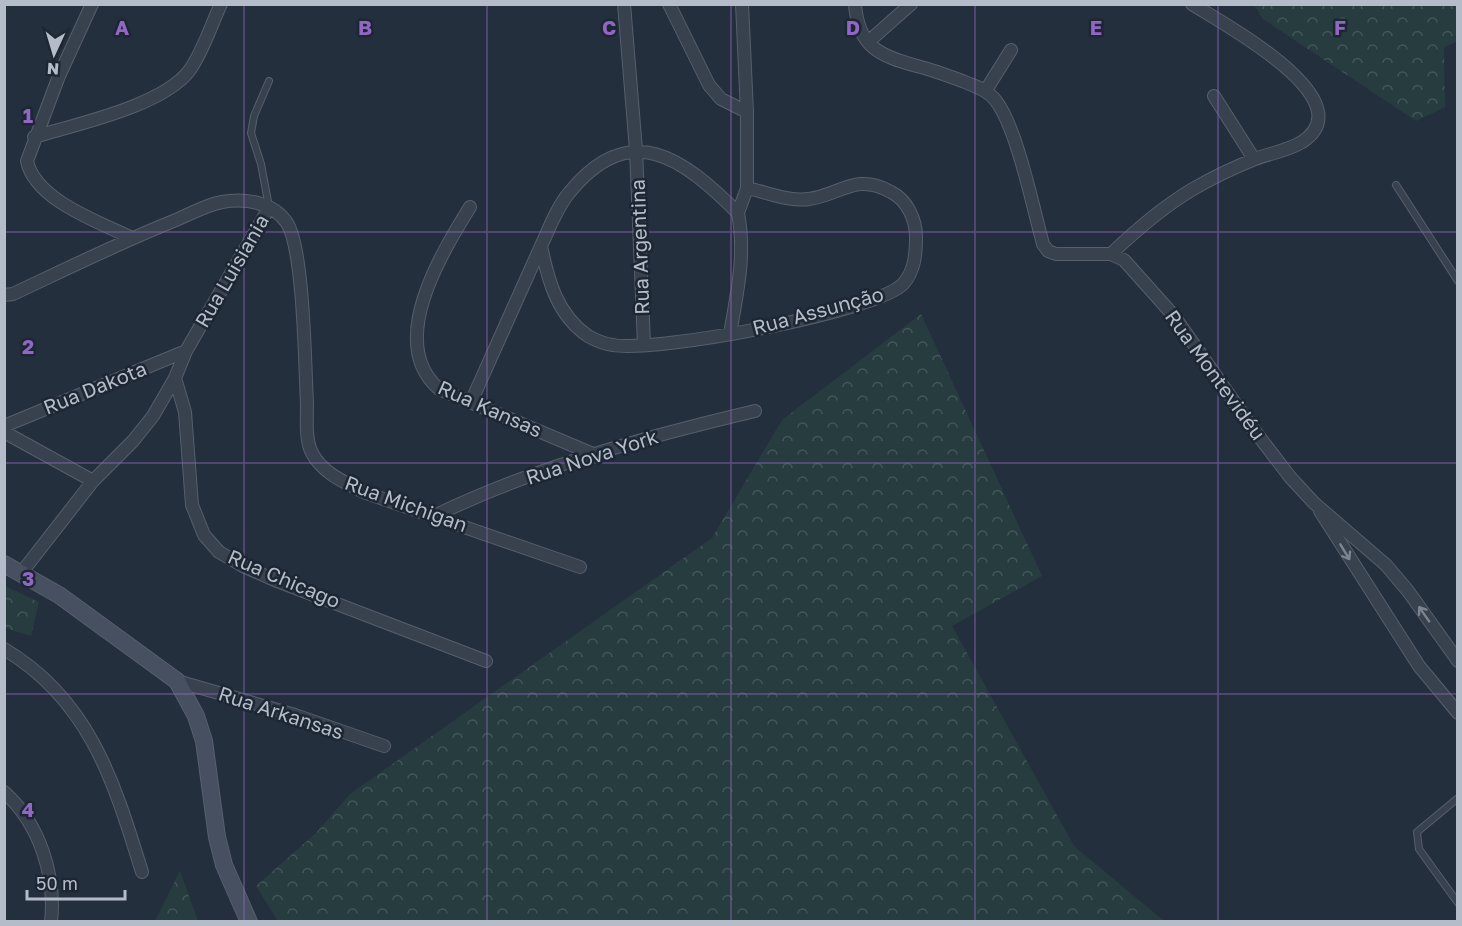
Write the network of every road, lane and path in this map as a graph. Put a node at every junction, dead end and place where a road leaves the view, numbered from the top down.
1 (92, 4) edge
2 (221, 4) edge
3 (624, 4) edge
4 (669, 4) edge
5 (742, 4) edge
6 (855, 4) edge
7 (911, 4) edge
8 (1192, 4) edge
9 (868, 42) junction
10 (1011, 50) dead end
11 (269, 81) dead end
12 (986, 90) junction
13 (1214, 96) dead end
14 (747, 112) junction
15 (34, 138) junction
16 (636, 150) junction
17 (1254, 159) junction
18 (1396, 185) dead end
19 (747, 188) junction
20 (471, 207) dead end
21 (269, 208) junction
22 (738, 213) junction
23 (132, 238) junction
24 (540, 246) junction
25 (1111, 254) junction
26 (1458, 281) edge
27 (4, 295) edge
28 (730, 334) junction
29 (644, 345) junction
30 (186, 351) junction
31 (175, 378) junction
32 (471, 402) junction
33 (755, 411) dead end
34 (4, 426) edge
35 (4, 432) edge
36 (593, 454) junction
37 (93, 482) junction
38 (1314, 502) junction
39 (434, 516) junction
40 (4, 564) edge
41 (580, 567) dead end
42 (22, 572) junction
43 (4, 649) edge
44 (486, 661) dead end
45 (1458, 661) edge
46 (177, 681) junction
47 (1458, 713) edge
48 (384, 746) dead end
49 (4, 792) edge
50 (1458, 798) edge
51 (142, 872) dead end
52 (1458, 903) edge
53 (51, 921) edge
54 (249, 921) edge

1 - 15 street
2 - 15 street
3 - 16 street, Rua Argentina
4 - 14 street
5 - 14 street
6 - 9 street
7 - 9 street
8 - 17 street
9 - 12 street
10 - 12 street
11 - 21 lane
12 - 25 street
13 - 17 street
14 - 19 street
15 - 23 street
16 - 22 street
16 - 24 street
16 - 29 street, Rua Argentina
17 - 25 street
18 - 26 lane
19 - 22 street
19 - 28 street, Rua Assunção
20 - 32 street, Rua Kansas
21 - 23 street, Rua Luisiania
21 - 30 street, Rua Luisiania
21 - 39 street, Rua Michigan
22 - 28 street
23 - 27 street, Rua Luisiania
24 - 29 street, Rua Assunção
24 - 32 street
25 - 38 street, Rua Montevidéu
28 - 29 street, Rua Assunção
30 - 31 street, Rua Luisiania
30 - 34 street, Rua Dakota
31 - 37 street, Rua Luisiania
31 - 44 street, Rua Chicago
32 - 36 street, Rua Kansas
33 - 36 street, Rua Nova York
35 - 37 street
36 - 39 street, Rua Nova York
37 - 42 street, Rua Luisiania
45 -> 38 street, Rua Montevidéu
38 -> 47 street, Rua Montevidéu
39 - 41 street, Rua Michigan
40 - 42 main road
42 - 46 main road
43 - 51 street
46 - 48 street, Rua Arkansas
46 - 54 main road
49 - 53 street
50 - 52 lane

